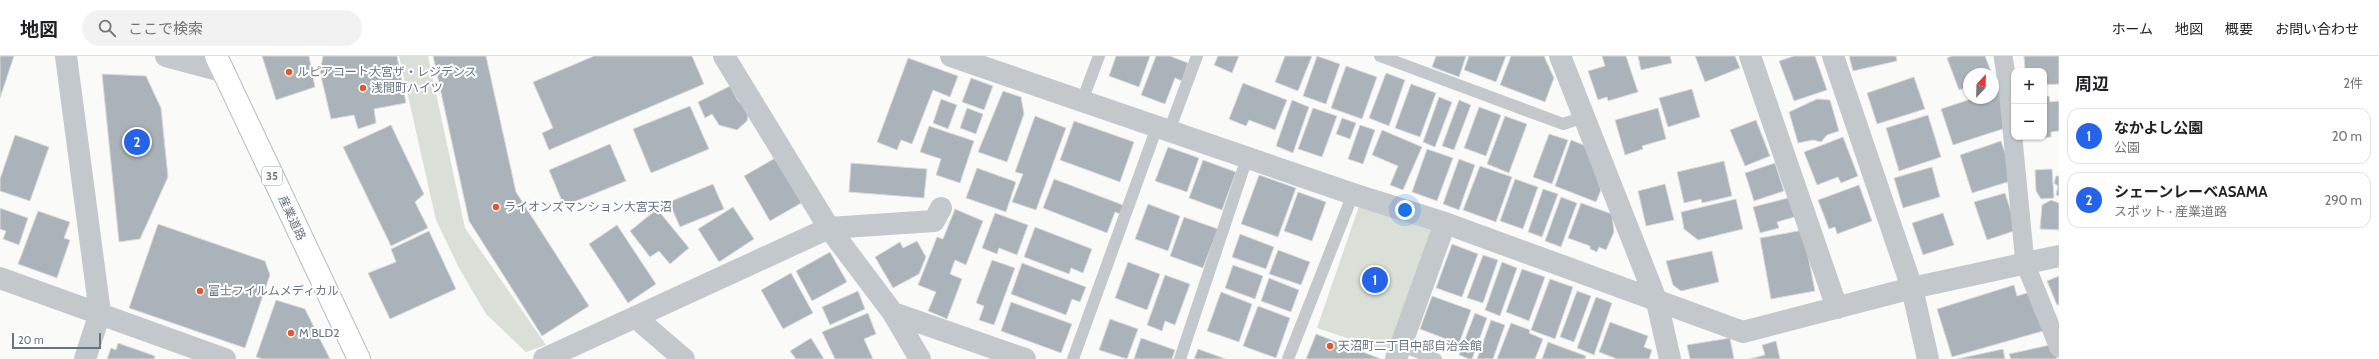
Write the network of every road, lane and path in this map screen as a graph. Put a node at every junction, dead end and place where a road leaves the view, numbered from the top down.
1 (66, 56) edge
2 (166, 56) edge
3 (724, 56) edge
4 (951, 56) edge
5 (1099, 56) edge
6 (1197, 56) edge
7 (1380, 56) edge
8 (1560, 56) edge
9 (1750, 56) edge
10 (1833, 56) edge
11 (2003, 56) edge
12 (219, 64) edge
13 (1082, 101) junction
14 (1584, 117) junction
15 (1163, 129) junction
16 (1247, 158) junction
17 (1353, 194) junction
18 (941, 208) dead end
19 (1445, 223) junction
20 (829, 228) junction
21 (2059, 256) edge
22 (2025, 263) junction
23 (0, 278) edge
24 (1912, 288) junction
25 (1657, 302) junction
26 (1837, 308) junction
27 (100, 313) junction
28 (893, 314) junction
29 (635, 317) junction
30 (2059, 348) edge
31 (1398, 353) edge
32 (85, 359) edge
33 (225, 359) edge
34 (359, 359) edge
35 (545, 359) edge
36 (684, 359) edge
37 (920, 359) edge
38 (1025, 359) edge
39 (1073, 359) edge
40 (1180, 359) edge
41 (1288, 359) edge
42 (1436, 359) edge
43 (1670, 359) edge
44 (1928, 359) edge

1 - 27 street
2 - 12 street
3 - 20 street
4 - 13 street
5 - 13 lane
6 - 15 lane
7 - 14 lane
8 - 14 street
9 - 26 street
10 - 24 street
11 - 22 street
12 - 34 main road, 産業道路 / 35
13 - 15 street
14 - 25 street
15 - 16 street
15 - 39 lane
16 - 17 street
16 - 40 lane
17 - 19 street
17 - 41 lane
18 - 20 street
19 - 25 street
19 - 31 street
20 - 28 street
20 - 29 street
21 - 22 street
22 - 24 street
22 - 30 street
23 - 27 street
24 - 26 street
24 - 44 street
25 - 26 street
25 - 43 street
27 - 32 street
27 - 33 street
28 - 37 street
28 - 38 street
29 - 35 street
29 - 36 street
31 - 42 lane

